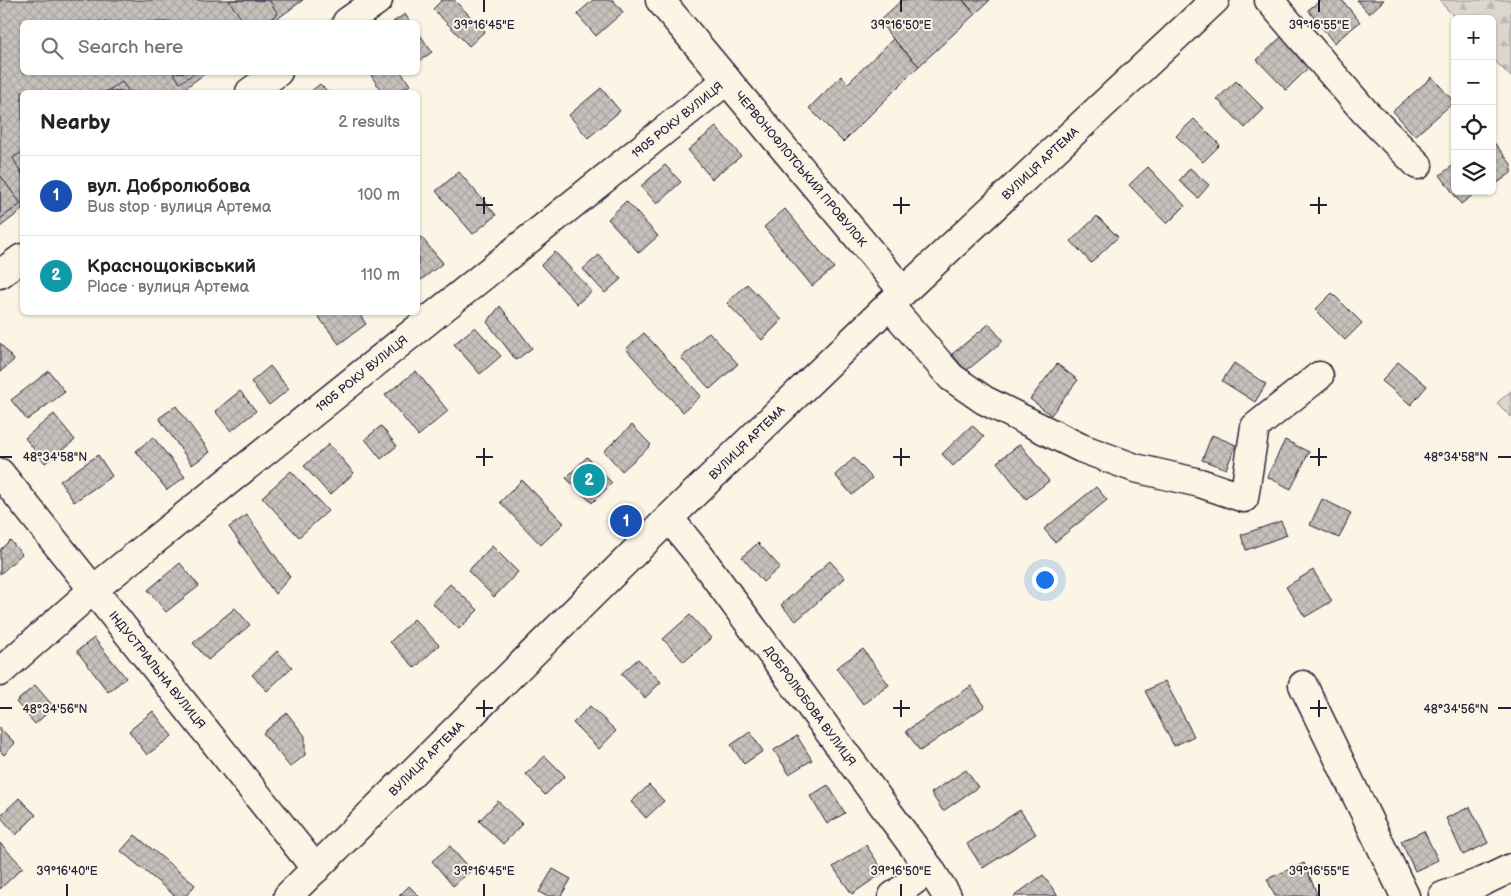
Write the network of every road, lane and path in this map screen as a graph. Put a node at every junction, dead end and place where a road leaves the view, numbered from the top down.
1 (378, 0) edge
2 (660, 0) edge
3 (1215, 0) edge
4 (1269, 0) edge
5 (350, 20) edge
6 (274, 75) edge
7 (726, 80) junction
8 (253, 90) edge
9 (1418, 165) dead end
10 (20, 259) edge
11 (0, 274) edge
12 (896, 298) junction
13 (1319, 376) dead end
14 (0, 473) edge
15 (670, 518) junction
16 (94, 589) junction
17 (0, 672) edge
18 (1303, 685) dead end
19 (1511, 868) edge
20 (316, 869) junction
21 (930, 869) junction
22 (288, 896) edge
23 (893, 896) edge
24 (947, 896) edge
25 (1405, 896) edge
26 (1443, 896) edge

1 - 5 street
2 - 7 street, ЧЕРВОНОФЛОТСЬКИЙ ПРОВУЛОК
3 - 12 street, ВУЛИЦЯ АРТЕМА
4 - 9 street
6 - 8 street
7 - 12 street, ЧЕРВОНОФЛОТСЬКИЙ ПРОВУЛОК
7 - 16 street, 1905 РОКУ ВУЛИЦЯ
10 - 11 street
12 - 13 street, ЧЕРВОНОФЛОТСЬКИЙ ПРОВУЛОК
12 - 15 street, ВУЛИЦЯ АРТЕМА
14 - 16 street, ІНДУСТРІАЛЬНА ВУЛИЦЯ
15 - 20 street, ВУЛИЦЯ АРТЕМА
15 - 21 street, ДОБРОЛЮБОВА ВУЛИЦЯ
16 - 17 street, 1905 РОКУ ВУЛИЦЯ
16 - 20 street, ІНДУСТРІАЛЬНА ВУЛИЦЯ
18 - 25 street
19 - 26 street
20 - 22 street, ВУЛИЦЯ АРТЕМА
21 - 23 street
21 - 24 street, ДОБРОЛЮБОВА ВУЛИЦЯ

